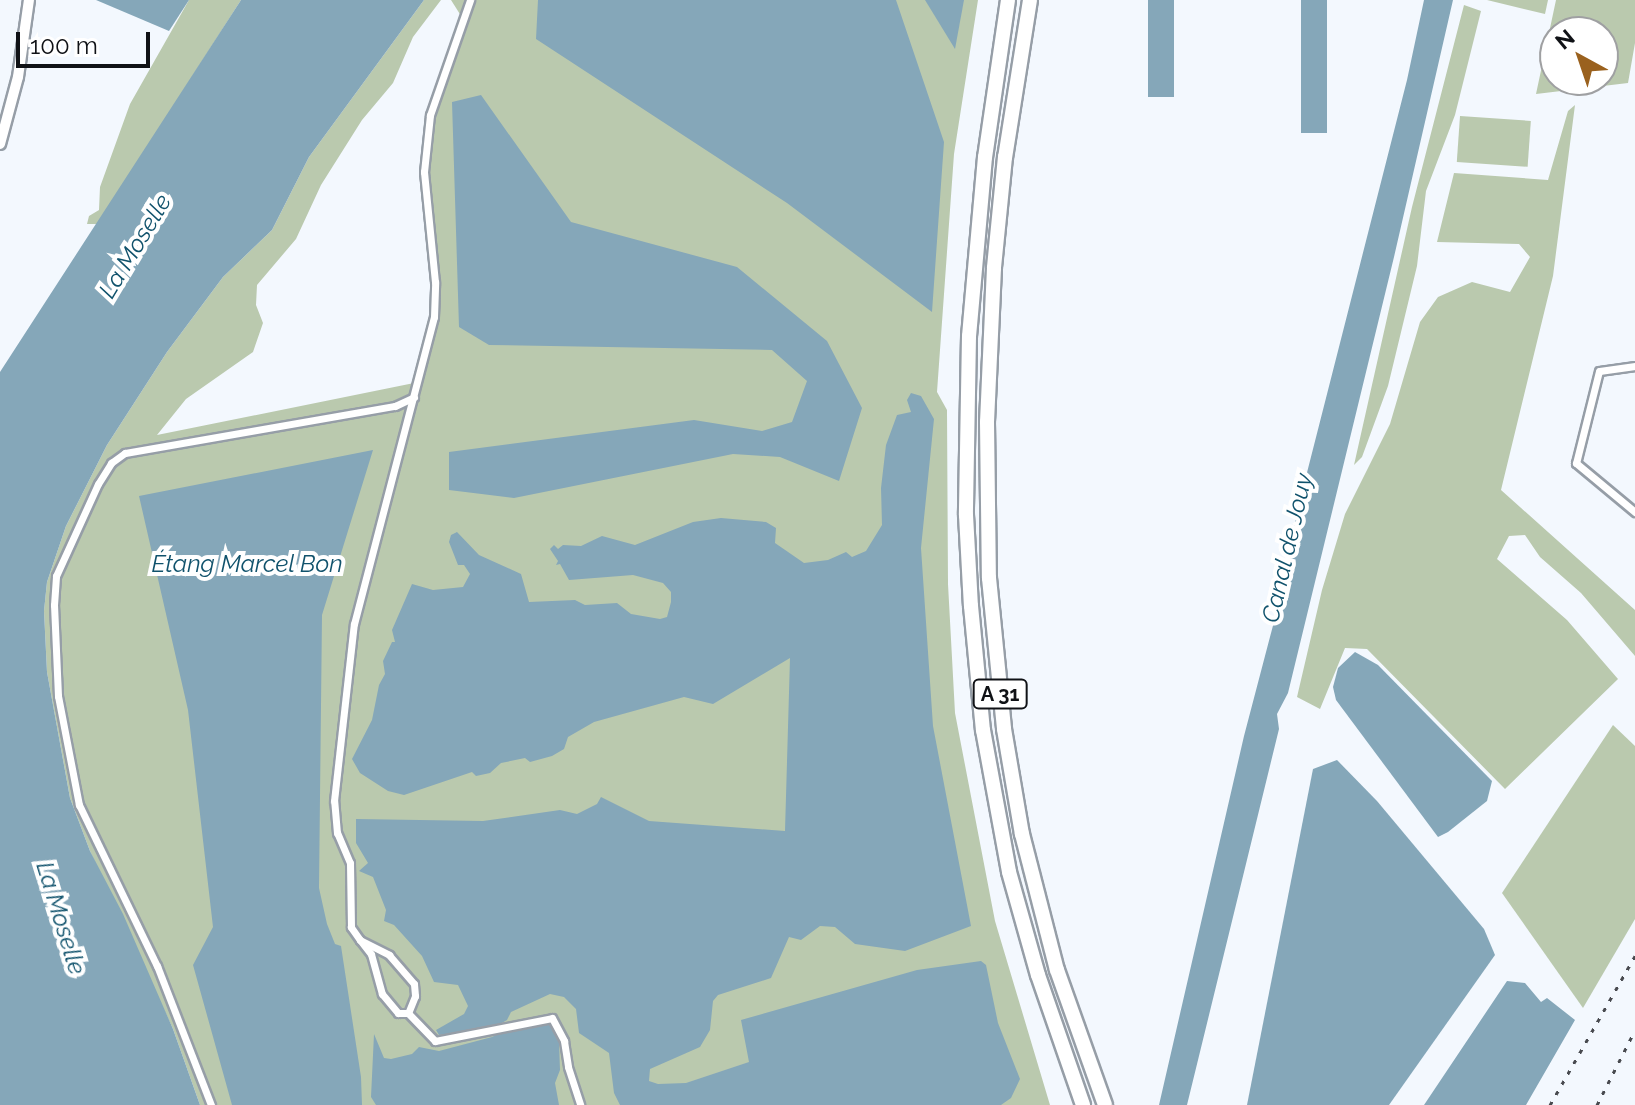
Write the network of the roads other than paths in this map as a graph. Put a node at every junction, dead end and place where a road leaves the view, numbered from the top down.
1 (29, 0) edge
2 (470, 0) edge
3 (1008, 0) edge
4 (1030, 0) edge
5 (1039, 0) edge
6 (1012, 106) junction
7 (0, 144) edge
8 (1635, 366) edge
9 (414, 397) junction
10 (1635, 512) edge
11 (360, 940) junction
12 (408, 1013) junction
13 (211, 1105) edge
14 (580, 1105) edge
15 (1083, 1105) edge
16 (1105, 1105) edge

1 - 7 main road
2 - 9 street
3 - 15 highway, A 31
4 - 6 highway, A 31
5 - 6 highway
6 - 16 highway, A 31
8 - 10 street
9 - 11 street
9 - 13 street
11 - 12 street
11 - 12 street
12 - 14 street

